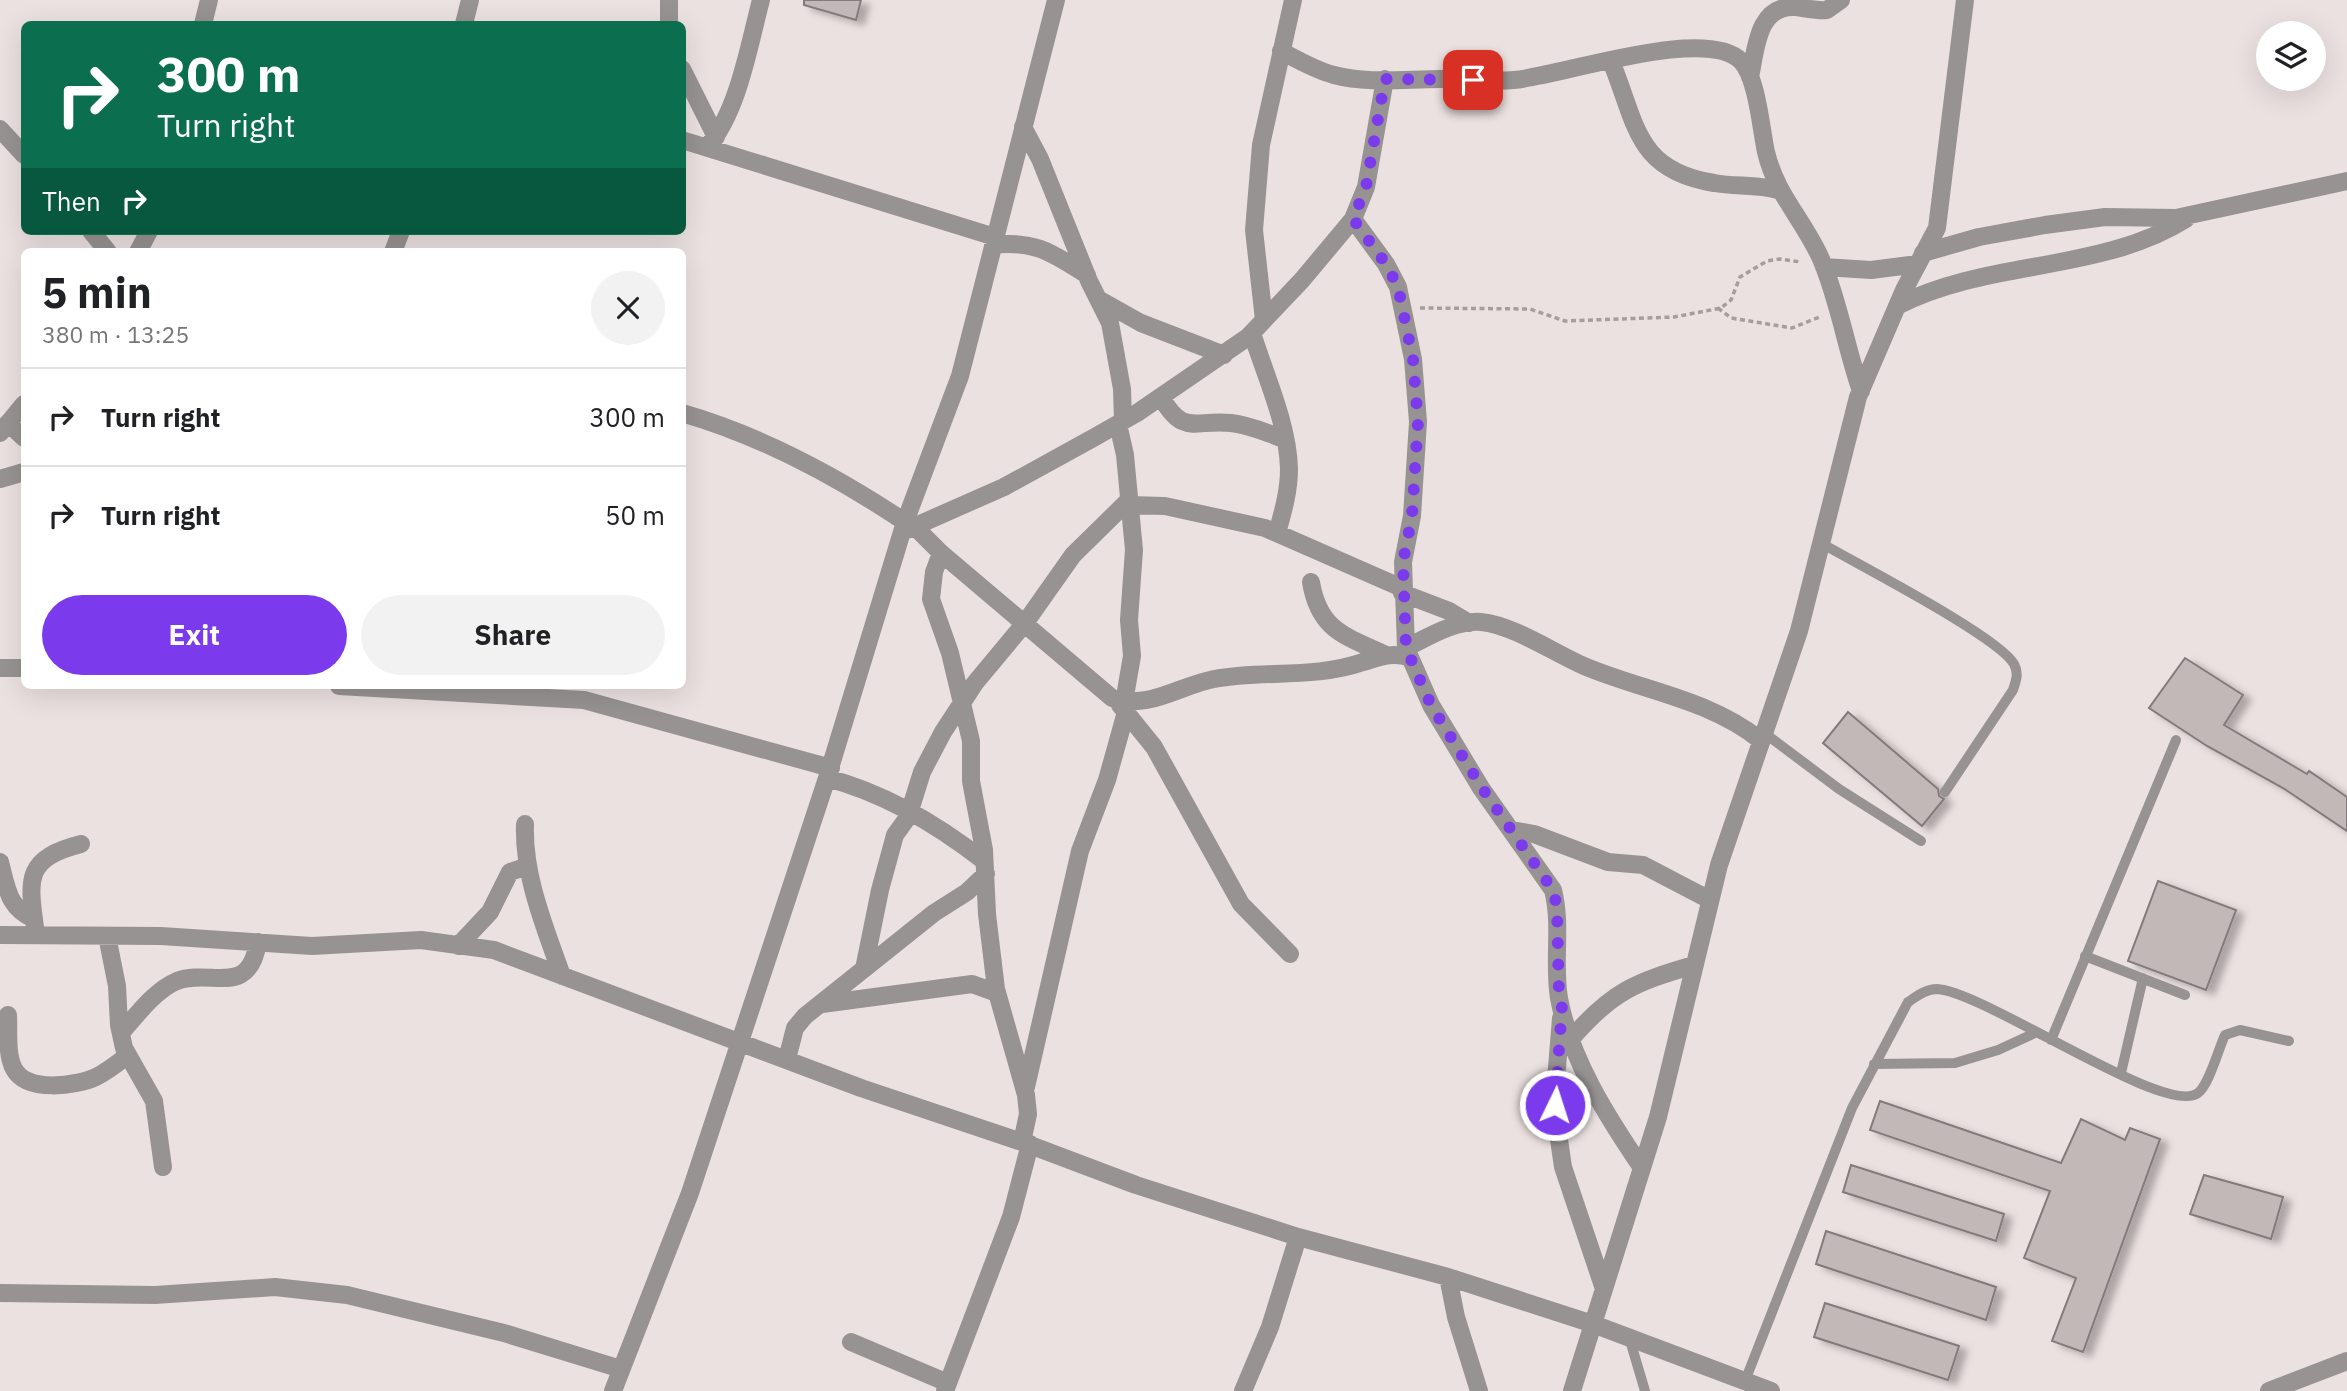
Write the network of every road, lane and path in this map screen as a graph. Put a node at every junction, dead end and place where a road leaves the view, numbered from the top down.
1 (209, 0) edge
2 (470, 0) edge
3 (669, 0) edge
4 (761, 0) edge
5 (1056, 0) edge
6 (1293, 0) edge
7 (1840, 0) edge
8 (1965, 0) edge
9 (204, 21) edge
10 (465, 21) edge
11 (669, 21) edge
12 (1281, 51) junction
13 (1611, 61) junction
14 (1750, 77) junction
15 (686, 79) edge
16 (1385, 79) junction
17 (1023, 127) junction
18 (0, 129) edge
19 (686, 139) edge
20 (712, 142) junction
21 (21, 152) edge
22 (2347, 181) edge
23 (1778, 190) junction
24 (2196, 213) junction
25 (1353, 219) junction
26 (994, 241) junction
27 (1921, 258) junction
28 (1824, 266) junction
29 (1087, 275) junction
30 (1099, 299) junction
31 (1897, 306) junction
32 (1403, 308) junction
33 (1718, 308) junction
34 (1838, 316) junction
35 (1258, 326) junction
36 (1224, 355) junction
37 (1861, 391) junction
38 (1161, 397) junction
39 (21, 408) edge
40 (686, 414) edge
41 (1121, 422) junction
42 (4, 428) edge
43 (21, 436) edge
44 (1284, 439) junction
45 (21, 473) edge
46 (0, 480) edge
47 (1129, 503) junction
48 (907, 527) junction
49 (1277, 533) junction
50 (1821, 543) junction
51 (941, 553) junction
52 (1311, 582) dead end
53 (1402, 590) junction
54 (1025, 623) junction
55 (1469, 623) junction
56 (1408, 653) junction
57 (1386, 655) junction
58 (0, 668) edge
59 (21, 668) edge
60 (450, 689) edge
61 (519, 691) edge
62 (961, 703) junction
63 (1122, 705) junction
64 (1761, 736) junction
65 (2176, 740) dead end
66 (829, 773) junction
67 (1945, 792) dead end
68 (909, 813) junction
69 (525, 824) dead end
70 (1512, 830) junction
71 (1921, 841) dead end
72 (81, 844) dead end
73 (0, 862) edge
74 (528, 866) junction
75 (985, 867) junction
76 (1710, 900) junction
77 (35, 927) junction
78 (0, 935) edge
79 (107, 936) junction
80 (258, 942) junction
81 (458, 946) junction
82 (1290, 954) dead end
83 (2085, 956) junction
84 (1694, 965) junction
85 (864, 969) junction
86 (562, 976) junction
87 (2143, 978) junction
88 (997, 993) junction
89 (2185, 995) dead end
90 (821, 1004) junction
91 (1562, 1008) junction
92 (8, 1015) dead end
93 (121, 1032) junction
94 (2037, 1032) junction
95 (1571, 1039) junction
96 (741, 1041) junction
97 (2051, 1041) junction
98 (2289, 1041) dead end
99 (128, 1055) junction
100 (787, 1059) junction
101 (1874, 1064) junction
102 (2120, 1073) junction
103 (1026, 1090) junction
104 (1026, 1143) junction
105 (163, 1167) dead end
106 (1642, 1168) junction
107 (1298, 1237) junction
108 (1448, 1277) junction
109 (1604, 1289) junction
110 (0, 1293) edge
111 (1593, 1324) junction
112 (1629, 1338) junction
113 (851, 1342) dead end
114 (2347, 1361) edge
115 (621, 1368) junction
116 (1745, 1381) junction
117 (946, 1387) edge
118 (1767, 1390) edge
119 (613, 1391) edge
120 (1243, 1391) edge
121 (1479, 1391) edge
122 (1572, 1391) edge
123 (1645, 1391) edge
124 (2269, 1391) edge

1 - 9 street
2 - 10 street
3 - 11 street
4 - 20 street
5 - 17 street
6 - 12 street
7 - 14 street
8 - 27 street
12 - 16 street
12 - 35 street
13 - 14 street
13 - 16 street
13 - 23 street
14 - 23 street
15 - 20 street
16 - 25 street
17 - 26 street
17 - 29 street
18 - 21 street
19 - 20 street
20 - 26 street
22 - 24 street
23 - 28 street
24 - 27 street
24 - 31 street
25 - 32 street
25 - 35 street
26 - 29 street
26 - 48 street
27 - 28 street
27 - 31 street
28 - 33 path
28 - 34 street
29 - 30 street
30 - 36 street
30 - 41 street
31 - 37 street
32 - 33 path
32 - 53 street
33 - 34 path
34 - 37 street
35 - 36 street
35 - 44 street
36 - 38 street
37 - 50 street
38 - 41 street
38 - 44 street
39 - 42 street
40 - 48 street
41 - 47 street
41 - 48 street
42 - 43 street
44 - 49 street
45 - 46 street
47 - 49 street
47 - 54 street
47 - 63 street
48 - 51 street
48 - 66 street
49 - 53 street
50 - 64 street
50 - 67 lane
51 - 54 street
51 - 62 street
52 - 57 street
53 - 55 street
53 - 56 street
54 - 62 street
54 - 63 street
55 - 56 street
55 - 64 street
56 - 57 street
56 - 70 street
57 - 63 street
58 - 59 street
60 - 61 street
61 - 66 street
62 - 68 street
62 - 75 street
63 - 82 street
63 - 103 street
64 - 71 lane
64 - 76 street
65 - 83 lane
66 - 68 street
66 - 96 street
68 - 75 street
68 - 85 street
69 - 74 street
70 - 76 street
70 - 91 street
72 - 77 street
73 - 77 street
74 - 81 street
74 - 86 street
75 - 85 street
75 - 88 street
76 - 84 street
77 - 78 street
77 - 79 street
79 - 80 street
79 - 93 street
80 - 81 street
80 - 93 street
81 - 86 street
83 - 87 lane
83 - 97 lane
84 - 95 street
84 - 106 street
85 - 90 street
86 - 96 street
87 - 89 lane
87 - 102 lane
88 - 90 street
88 - 103 street
90 - 100 street
91 - 95 street
91 - 109 street
92 - 99 street
93 - 99 street
94 - 97 lane
94 - 101 lane
94 - 101 lane
95 - 106 street
96 - 100 street
96 - 115 street
97 - 102 lane
98 - 102 lane
99 - 105 street
100 - 104 street
101 - 116 lane
103 - 104 street
104 - 107 street
104 - 117 street
106 - 109 street
107 - 108 street
107 - 120 street
108 - 111 street
108 - 121 street
109 - 111 street
110 - 115 street
111 - 112 street
111 - 122 street
112 - 116 street
112 - 123 lane
113 - 117 street
114 - 124 street
115 - 119 street
116 - 118 street

